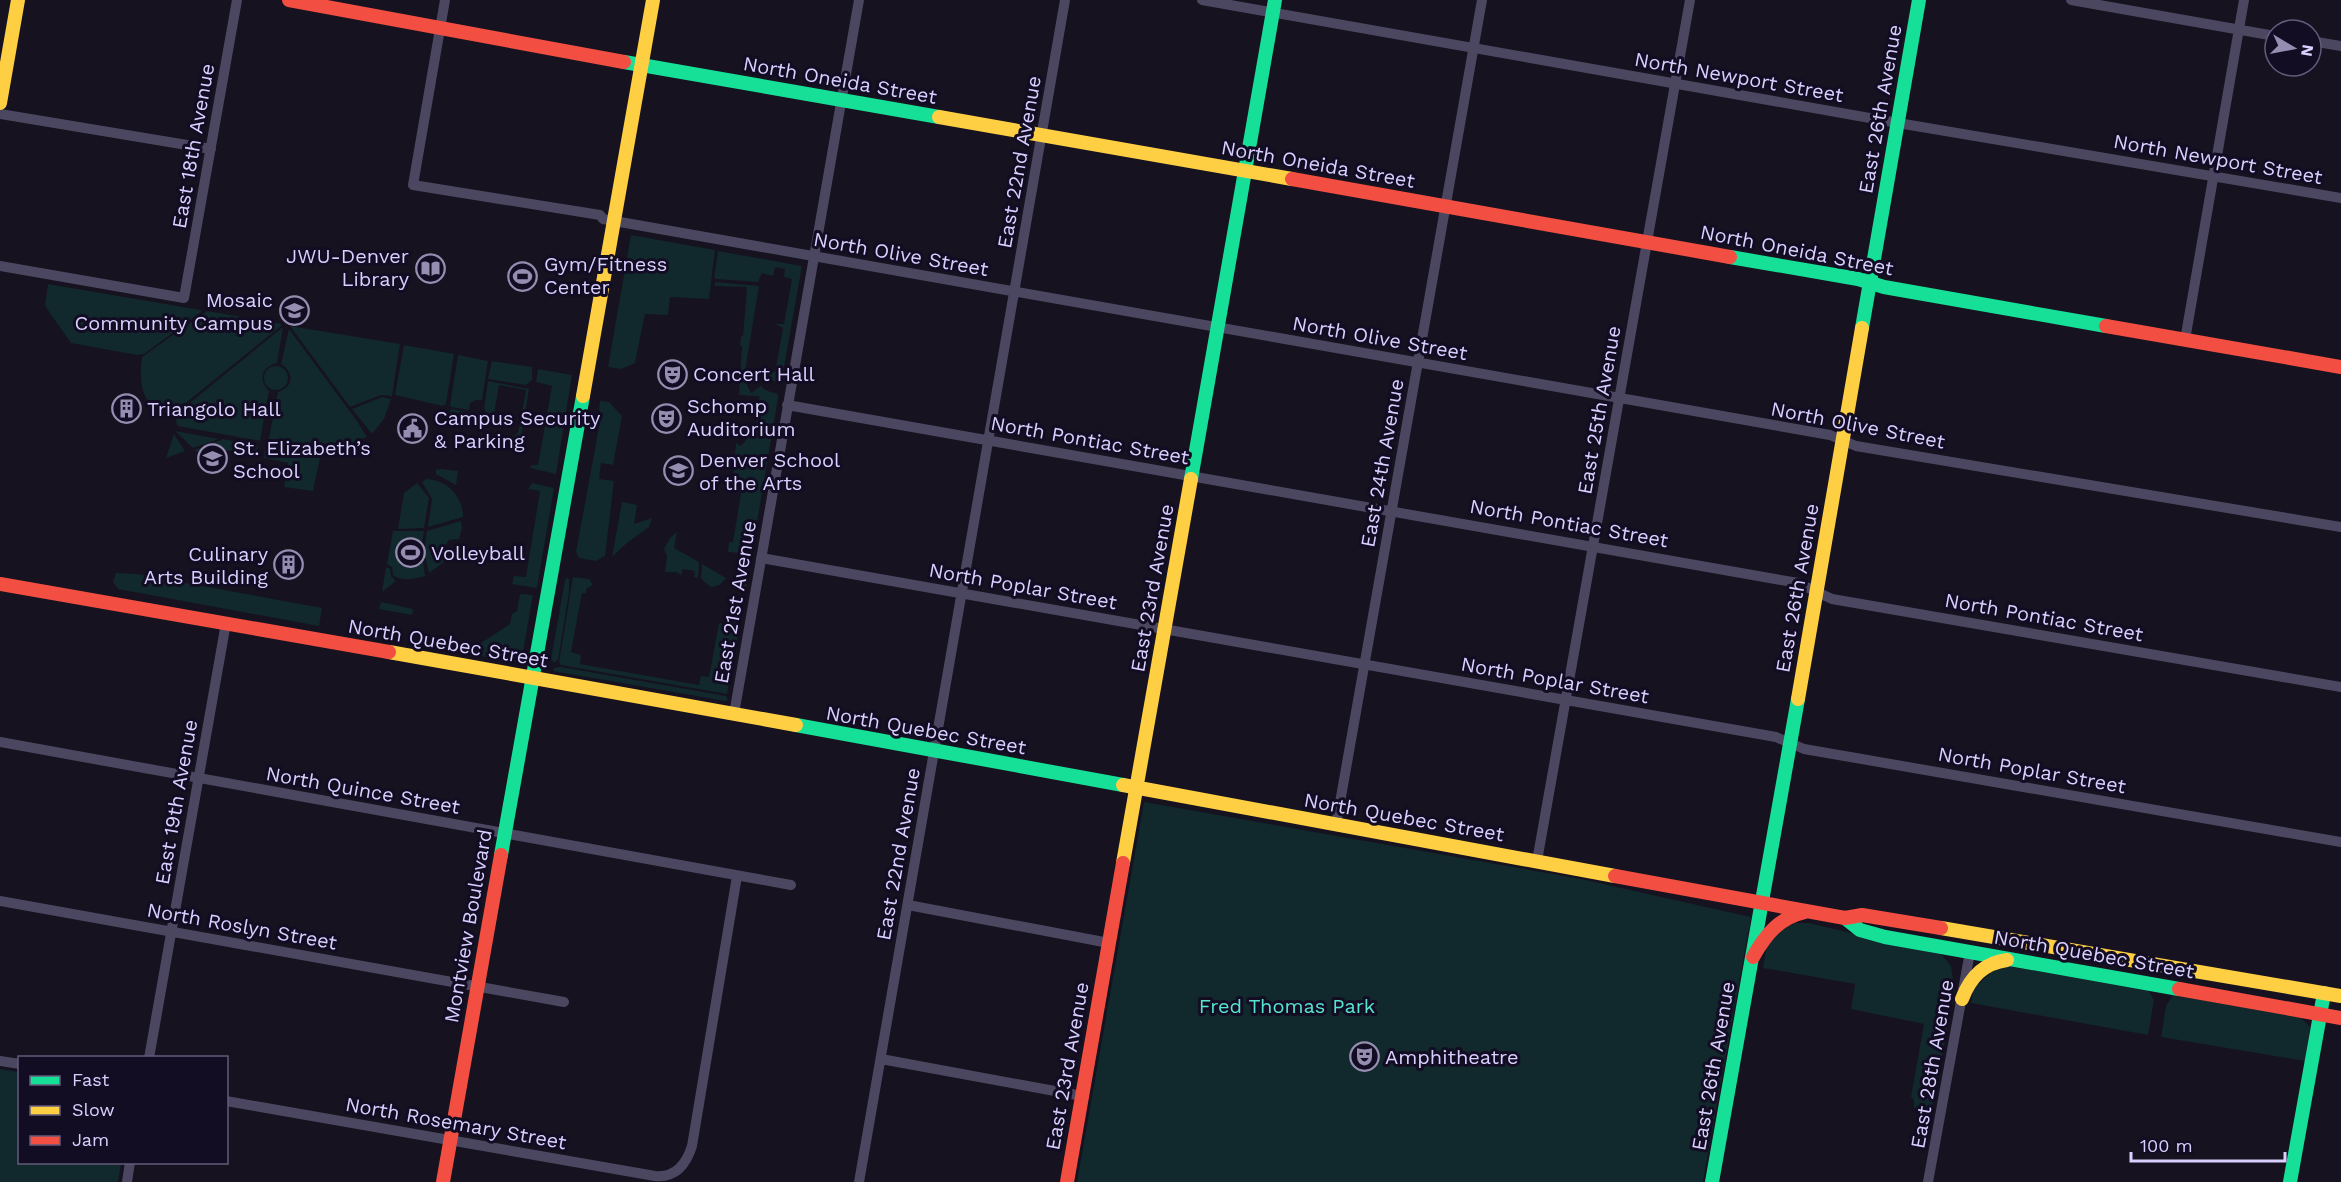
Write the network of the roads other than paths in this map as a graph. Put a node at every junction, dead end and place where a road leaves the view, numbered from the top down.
1 (18, 0) edge
2 (237, 0) edge
3 (289, 0) edge
4 (445, 0) edge
5 (653, 0) edge
6 (859, 0) edge
7 (1065, 0) edge
8 (1202, 0) edge
9 (1482, 0) edge
10 (1690, 0) edge
11 (1919, 0) edge
12 (2071, 0) edge
13 (2244, 0) edge
14 (1274, 6) edge
15 (440, 27) junction
16 (2239, 30) junction
17 (2263, 34) edge
18 (2323, 43) edge
19 (2341, 46) edge
20 (1474, 48) junction
21 (641, 65) junction
22 (1675, 84) junction
23 (841, 100) junction
24 (0, 103) edge
25 (0, 114) edge
26 (1898, 123) junction
27 (1042, 135) junction
28 (211, 149) junction
29 (1245, 171) junction
30 (2213, 176) junction
31 (2341, 198) edge
32 (1446, 207) junction
33 (615, 221) junction
34 (1647, 242) junction
35 (814, 257) junction
36 (0, 266) edge
37 (1870, 283) junction
38 (1014, 292) junction
39 (1217, 328) junction
40 (2185, 340) junction
41 (1418, 363) junction
42 (2341, 367) edge
43 (1619, 399) junction
44 (787, 405) junction
45 (988, 440) junction
46 (1842, 440) junction
47 (1191, 476) junction
48 (1392, 511) junction
49 (2341, 527) edge
50 (1593, 546) junction
51 (761, 558) junction
52 (0, 584) edge
53 (1816, 591) junction
54 (962, 593) junction
55 (226, 623) junction
56 (1164, 629) junction
57 (1365, 665) junction
58 (534, 677) junction
59 (2341, 687) edge
60 (1566, 700) junction
61 (734, 714) junction
62 (0, 742) edge
63 (1790, 743) junction
64 (934, 752) junction
65 (197, 778) junction
66 (1136, 788) junction
67 (1336, 825) junction
68 (504, 834) junction
69 (2341, 842) edge
70 (1537, 861) junction
71 (737, 876) junction
72 (791, 885) dead end
73 (0, 901) edge
74 (1763, 903) junction
75 (908, 905) junction
76 (1809, 911) junction
77 (1845, 918) junction
78 (171, 931) junction
79 (2001, 938) junction
80 (1109, 943) junction
81 (1970, 952) junction
82 (1753, 957) junction
83 (2023, 961) junction
84 (477, 986) junction
85 (2325, 993) junction
86 (2341, 996) edge
87 (1962, 999) junction
88 (564, 1002) dead end
89 (2320, 1014) junction
90 (2341, 1018) edge
91 (149, 1056) edge
92 (881, 1059) junction
93 (0, 1061) edge
94 (18, 1064) edge
95 (1082, 1096) junction
96 (228, 1101) edge
97 (450, 1140) junction
98 (130, 1164) edge
99 (127, 1182) edge
100 (443, 1182) edge
101 (859, 1182) edge
102 (1067, 1182) edge
103 (1712, 1182) edge
104 (1928, 1182) edge
105 (2290, 1182) edge

1 - 24 street
2 - 28 street, East 18th Avenue
3 - 15 street, North Oneida Street
4 - 15 street
5 - 21 street, Montview Boulevard
6 - 23 street, East 21st Avenue
7 - 27 street, East 22nd Avenue
8 - 14 street, North Newport Street
9 - 20 street, East 24th Avenue
10 - 22 street, East 25th Avenue
11 - 26 street, East 26th Avenue
12 - 16 street
13 - 16 street
14 - 20 street, North Newport Street
14 - 29 street, East 23rd Avenue
15 - 21 street, North Oneida Street
15 - 33 street, North Olive Street
16 - 17 street
16 - 30 street
18 - 19 street
20 - 22 street, North Newport Street
20 - 32 street, East 24th Avenue
21 - 23 street, North Oneida Street
21 - 33 street, Montview Boulevard
22 - 26 street, North Newport Street
22 - 34 street, East 25th Avenue
23 - 27 street, North Oneida Street
23 - 35 street, East 21st Avenue
25 - 28 street
26 - 30 street, North Newport Street
26 - 37 street, East 26th Avenue
27 - 29 street, North Oneida Street
27 - 38 street, East 22nd Avenue
28 - 36 street, East 18th Avenue
29 - 32 street, North Oneida Street
29 - 39 street, East 23rd Avenue
30 - 31 street, North Newport Street
30 - 40 street
32 - 34 street, North Oneida Street
32 - 41 street, East 24th Avenue
33 - 35 street, North Olive Street
33 - 58 street, Montview Boulevard
34 - 37 street, North Oneida Street
34 - 43 street, East 25th Avenue
35 - 38 street, North Olive Street
35 - 44 street, East 21st Avenue
37 - 40 street, North Oneida Street
37 - 46 street, East 26th Avenue
38 - 39 street, North Olive Street
38 - 45 street, East 22nd Avenue
39 - 41 street, North Olive Street
39 - 47 street, East 23rd Avenue
40 - 42 street, North Oneida Street
41 - 43 street, North Olive Street
41 - 48 street, East 24th Avenue
43 - 46 street, North Olive Street
43 - 50 street, East 25th Avenue
44 - 45 street, North Pontiac Street
44 - 51 street, East 21st Avenue
45 - 47 street, North Pontiac Street
45 - 54 street, East 22nd Avenue
46 - 49 street, North Olive Street
46 - 53 street, East 26th Avenue
47 - 48 street, North Pontiac Street
47 - 56 street, East 23rd Avenue
48 - 50 street, North Pontiac Street
48 - 57 street, East 24th Avenue
50 - 53 street, North Pontiac Street
50 - 60 street, East 25th Avenue
51 - 54 street, North Poplar Street
51 - 61 street, East 21st Avenue
52 - 55 street, North Quebec Street
53 - 59 street, North Pontiac Street
53 - 63 street, East 26th Avenue
54 - 56 street, North Poplar Street
54 - 64 street, East 22nd Avenue
55 - 58 street, North Quebec Street
55 - 65 street, East 19th Avenue
56 - 57 street, North Poplar Street
56 - 66 street, East 23rd Avenue
57 - 60 street, North Poplar Street
57 - 67 street, East 24th Avenue
58 - 61 street, North Quebec Street
58 - 68 street, Montview Boulevard
60 - 63 street, North Poplar Street
60 - 70 street, East 25th Avenue
61 - 64 street, North Quebec Street
62 - 65 street, North Quince Street
63 - 69 street, North Poplar Street
63 - 74 street, East 26th Avenue
64 - 66 street, North Quebec Street
64 - 75 street, East 22nd Avenue
65 - 68 street, North Quince Street
65 - 78 street, East 19th Avenue
66 - 67 street, North Quebec Street
66 - 80 street, East 23rd Avenue
67 - 70 street, North Quebec Street
68 - 71 street, North Quince Street
68 - 84 street, Montview Boulevard
70 - 74 street, North Quebec Street
71 - 72 street, North Quince Street
71 - 97 street, North Rosemary Street
73 - 78 street, North Roslyn Street
74 - 76 street, North Quebec Street
74 - 82 street, East 26th Avenue
75 - 80 street
75 - 92 street, East 22nd Avenue
76 - 77 street, North Quebec Street
76 - 82 street
77 - 79 street, North Quebec Street
77 - 81 street, North Quebec Street
78 - 84 street, North Roslyn Street
78 - 91 street, East 19th Avenue
79 - 81 street
79 - 85 street, North Quebec Street
80 - 95 street, East 23rd Avenue
81 - 83 street, North Quebec Street
81 - 87 street, East 28th Avenue
82 - 103 street, East 26th Avenue
83 - 87 street
83 - 89 street, North Quebec Street
84 - 88 street, North Roslyn Street
84 - 97 street, Montview Boulevard
85 - 86 street, North Quebec Street
85 - 89 street
87 - 104 street, East 28th Avenue
89 - 90 street, North Quebec Street
89 - 105 street
92 - 95 street
92 - 101 street, East 22nd Avenue
93 - 94 street
95 - 102 street, East 23rd Avenue
96 - 97 street, North Rosemary Street
97 - 100 street, Montview Boulevard
98 - 99 street

